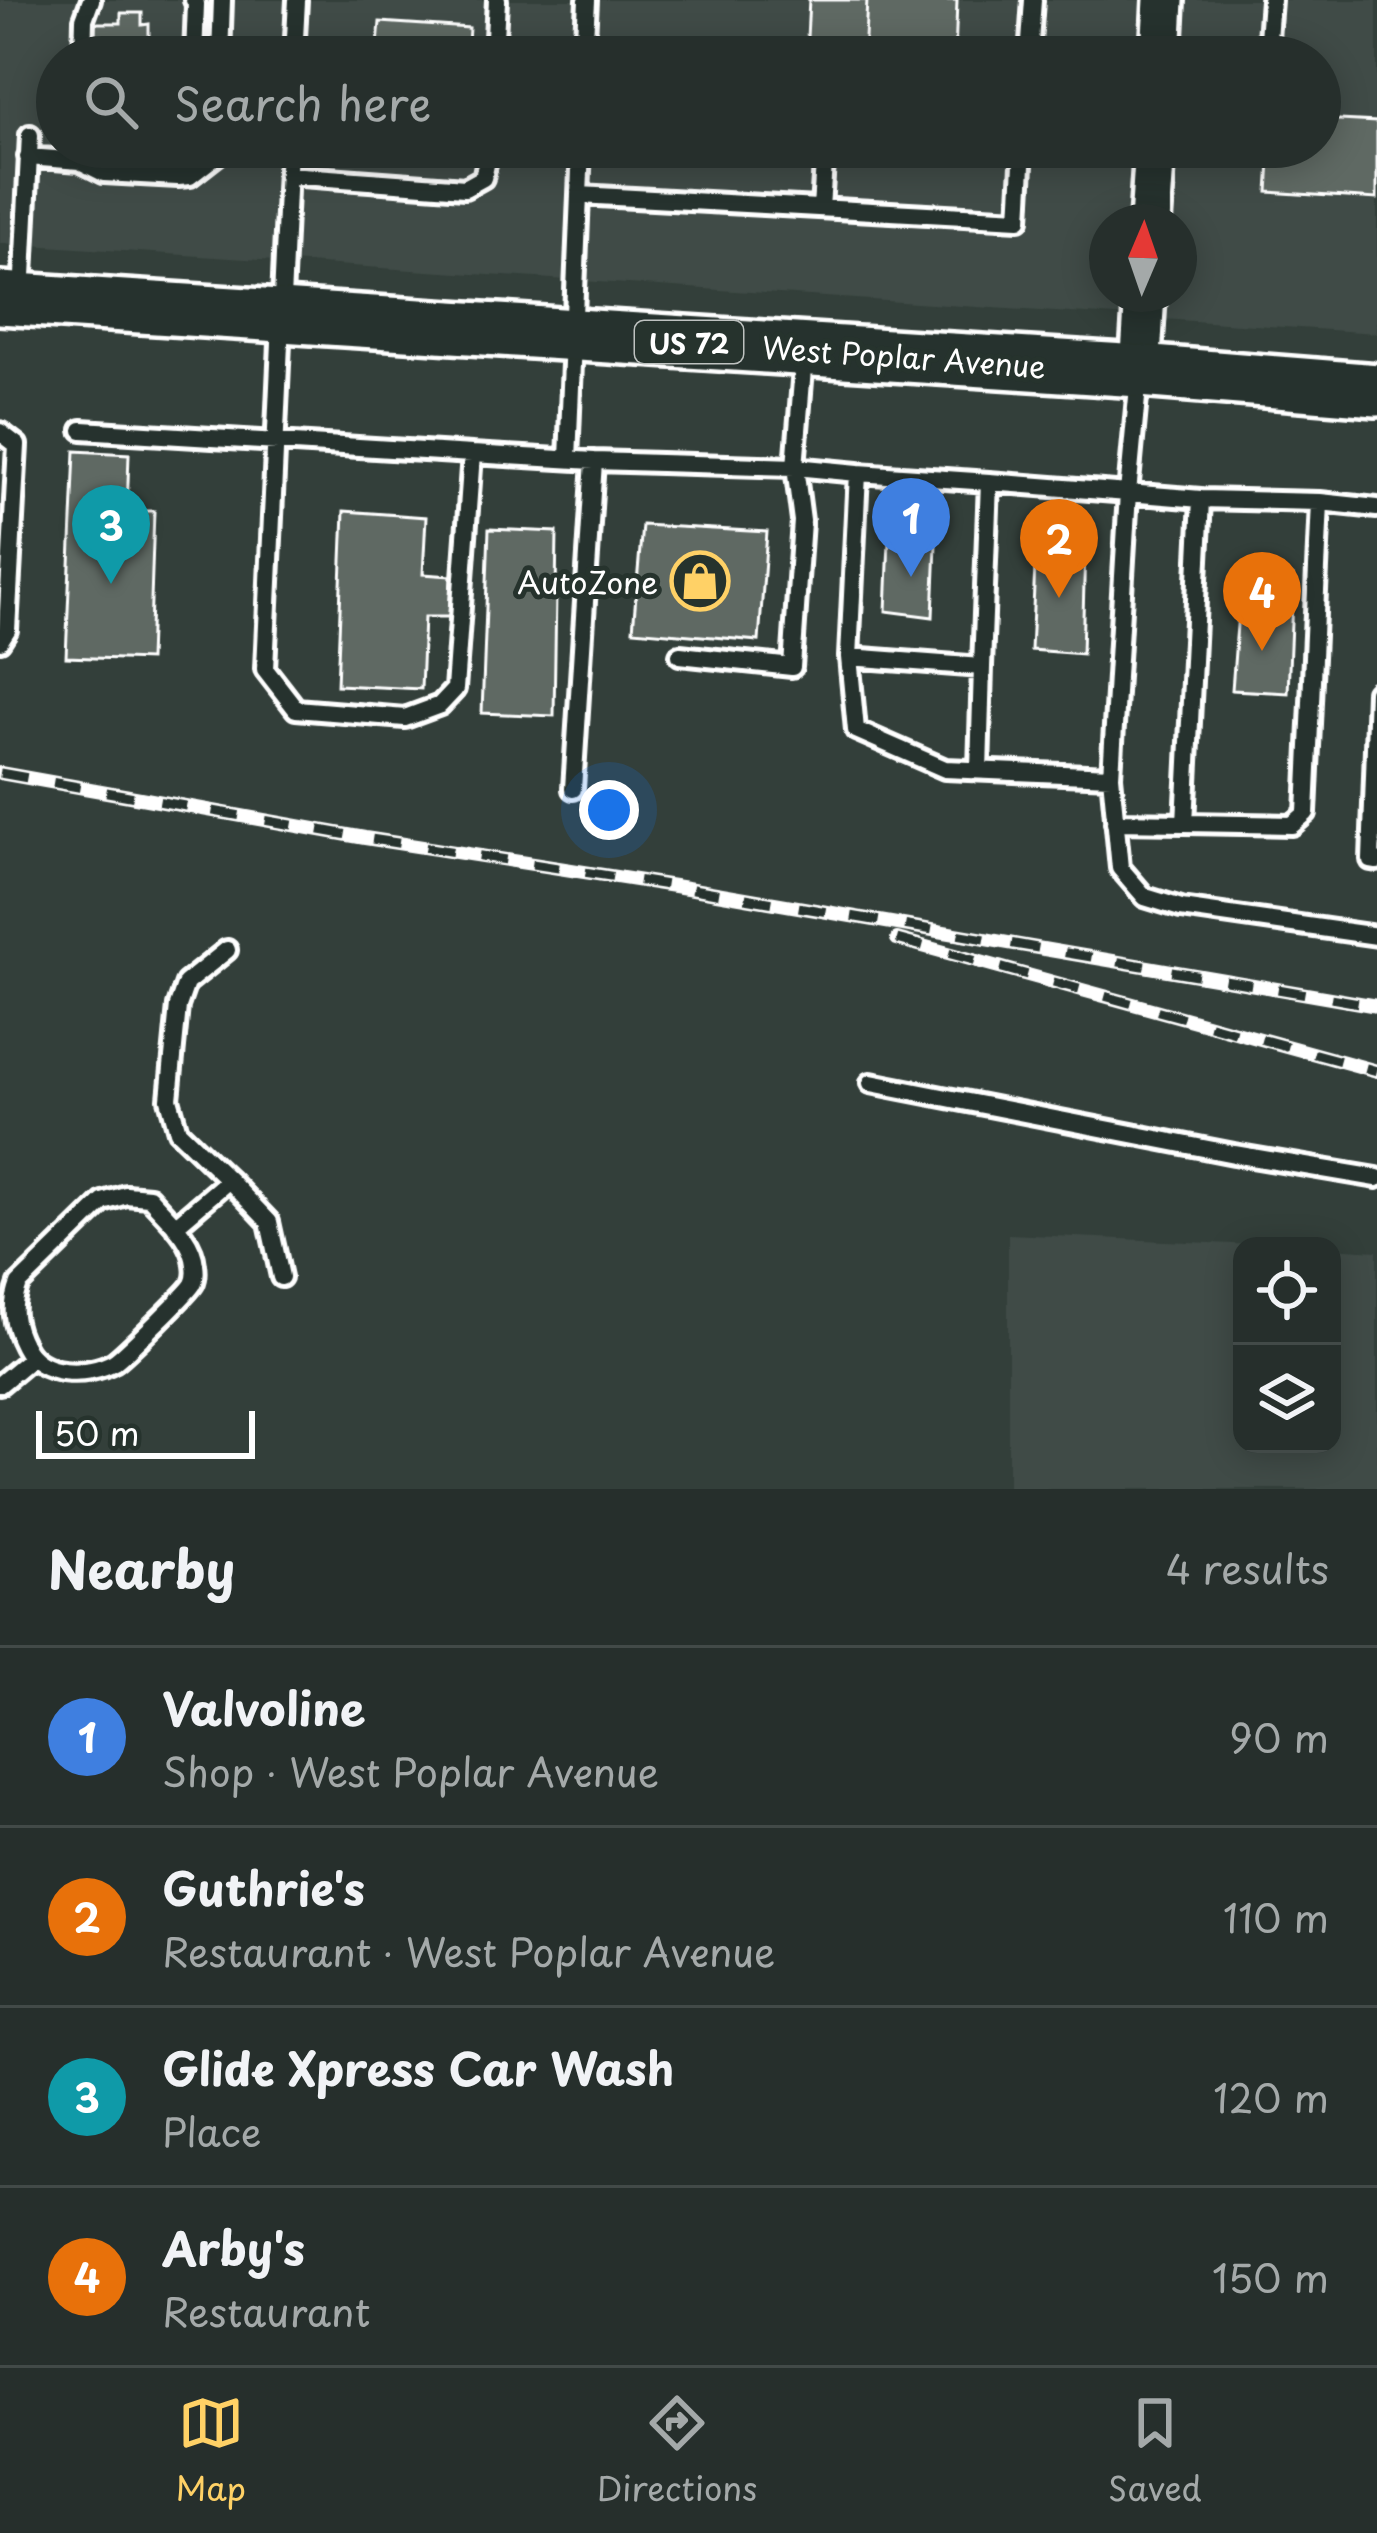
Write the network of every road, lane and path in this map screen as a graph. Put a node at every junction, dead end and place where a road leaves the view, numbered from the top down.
1 (91, 0) edge
2 (194, 0) edge
3 (222, 0) edge
4 (297, 0) edge
5 (496, 0) edge
6 (586, 0) edge
7 (1033, 0) edge
8 (1164, 0) edge
9 (1271, 0) edge
10 (84, 36) edge
11 (195, 36) edge
12 (221, 36) edge
13 (295, 36) edge
14 (495, 36) edge
15 (585, 36) edge
16 (1030, 36) edge
17 (1162, 36) edge
18 (1268, 36) edge
19 (30, 135) dead end
20 (28, 157) junction
21 (36, 157) edge
22 (98, 168) edge
23 (190, 168) edge
24 (201, 168) edge
25 (288, 168) edge
26 (485, 168) edge
27 (580, 168) edge
28 (824, 168) edge
29 (1022, 168) edge
30 (1154, 168) edge
31 (190, 176) junction
32 (287, 176) junction
33 (579, 195) junction
34 (1151, 204) edge
35 (821, 208) junction
36 (11, 299) edge
37 (1144, 312) edge
38 (279, 316) junction
39 (573, 335) junction
40 (805, 350) junction
41 (1140, 371) junction
42 (1377, 390) edge
43 (82, 430) dead end
44 (0, 432) edge
45 (274, 442) junction
46 (472, 454) junction
47 (568, 459) junction
48 (594, 461) junction
49 (795, 467) junction
50 (858, 473) junction
51 (988, 482) junction
52 (1128, 493) junction
53 (1201, 500) junction
54 (1319, 502) junction
55 (1377, 508) edge
56 (0, 641) edge
57 (680, 655) dead end
58 (849, 657) junction
59 (982, 667) junction
60 (1377, 692) edge
61 (979, 770) junction
62 (1111, 776) junction
63 (573, 789) dead end
64 (1115, 821) junction
65 (1185, 824) junction
66 (1377, 861) edge
67 (1377, 936) edge
68 (227, 950) dead end
69 (871, 1083) dead end
70 (1377, 1178) edge
71 (229, 1180) junction
72 (175, 1226) junction
73 (280, 1277) dead end
74 (30, 1359) junction
75 (0, 1384) edge

1 - 10 lane
2 - 11 lane
3 - 12 lane
4 - 13 lane
5 - 14 lane
6 - 15 lane
7 - 16 lane
8 - 17 street
9 - 18 lane
19 - 20 lane
20 - 21 lane
20 - 36 lane
22 - 31 lane
23 - 31 lane
24 - 31 lane
25 - 32 lane
26 - 32 lane
27 - 33 lane
28 - 35 lane
29 - 35 lane
30 - 34 street
32 - 38 lane
33 - 35 lane
33 - 39 lane
36 - 38 main road, West Poplar Avenue / US 72
37 - 41 street
38 - 39 main road, West Poplar Avenue / US 72
38 - 45 lane
39 - 40 main road, West Poplar Avenue / US 72
39 - 47 lane
40 - 41 main road, West Poplar Avenue / US 72
40 - 49 lane
41 - 42 main road, West Poplar Avenue / US 72
41 - 52 lane
43 - 45 lane
44 - 56 lane
45 - 46 lane
45 - 46 lane
46 - 47 lane
47 - 48 lane
48 - 49 lane
48 - 63 lane
49 - 50 lane
49 - 57 lane
50 - 51 lane
50 - 58 lane
51 - 52 lane
51 - 59 lane
52 - 53 lane
52 - 62 lane
53 - 54 lane
53 - 65 lane
54 - 55 lane
54 - 65 lane
58 - 59 lane
58 - 61 lane
59 - 61 lane
60 - 66 lane
61 - 62 lane
62 - 64 lane
64 - 65 lane
64 - 67 lane
68 - 71 lane
69 - 70 lane
71 - 72 lane
71 - 73 lane
72 - 74 lane
72 - 74 lane
74 - 75 lane

